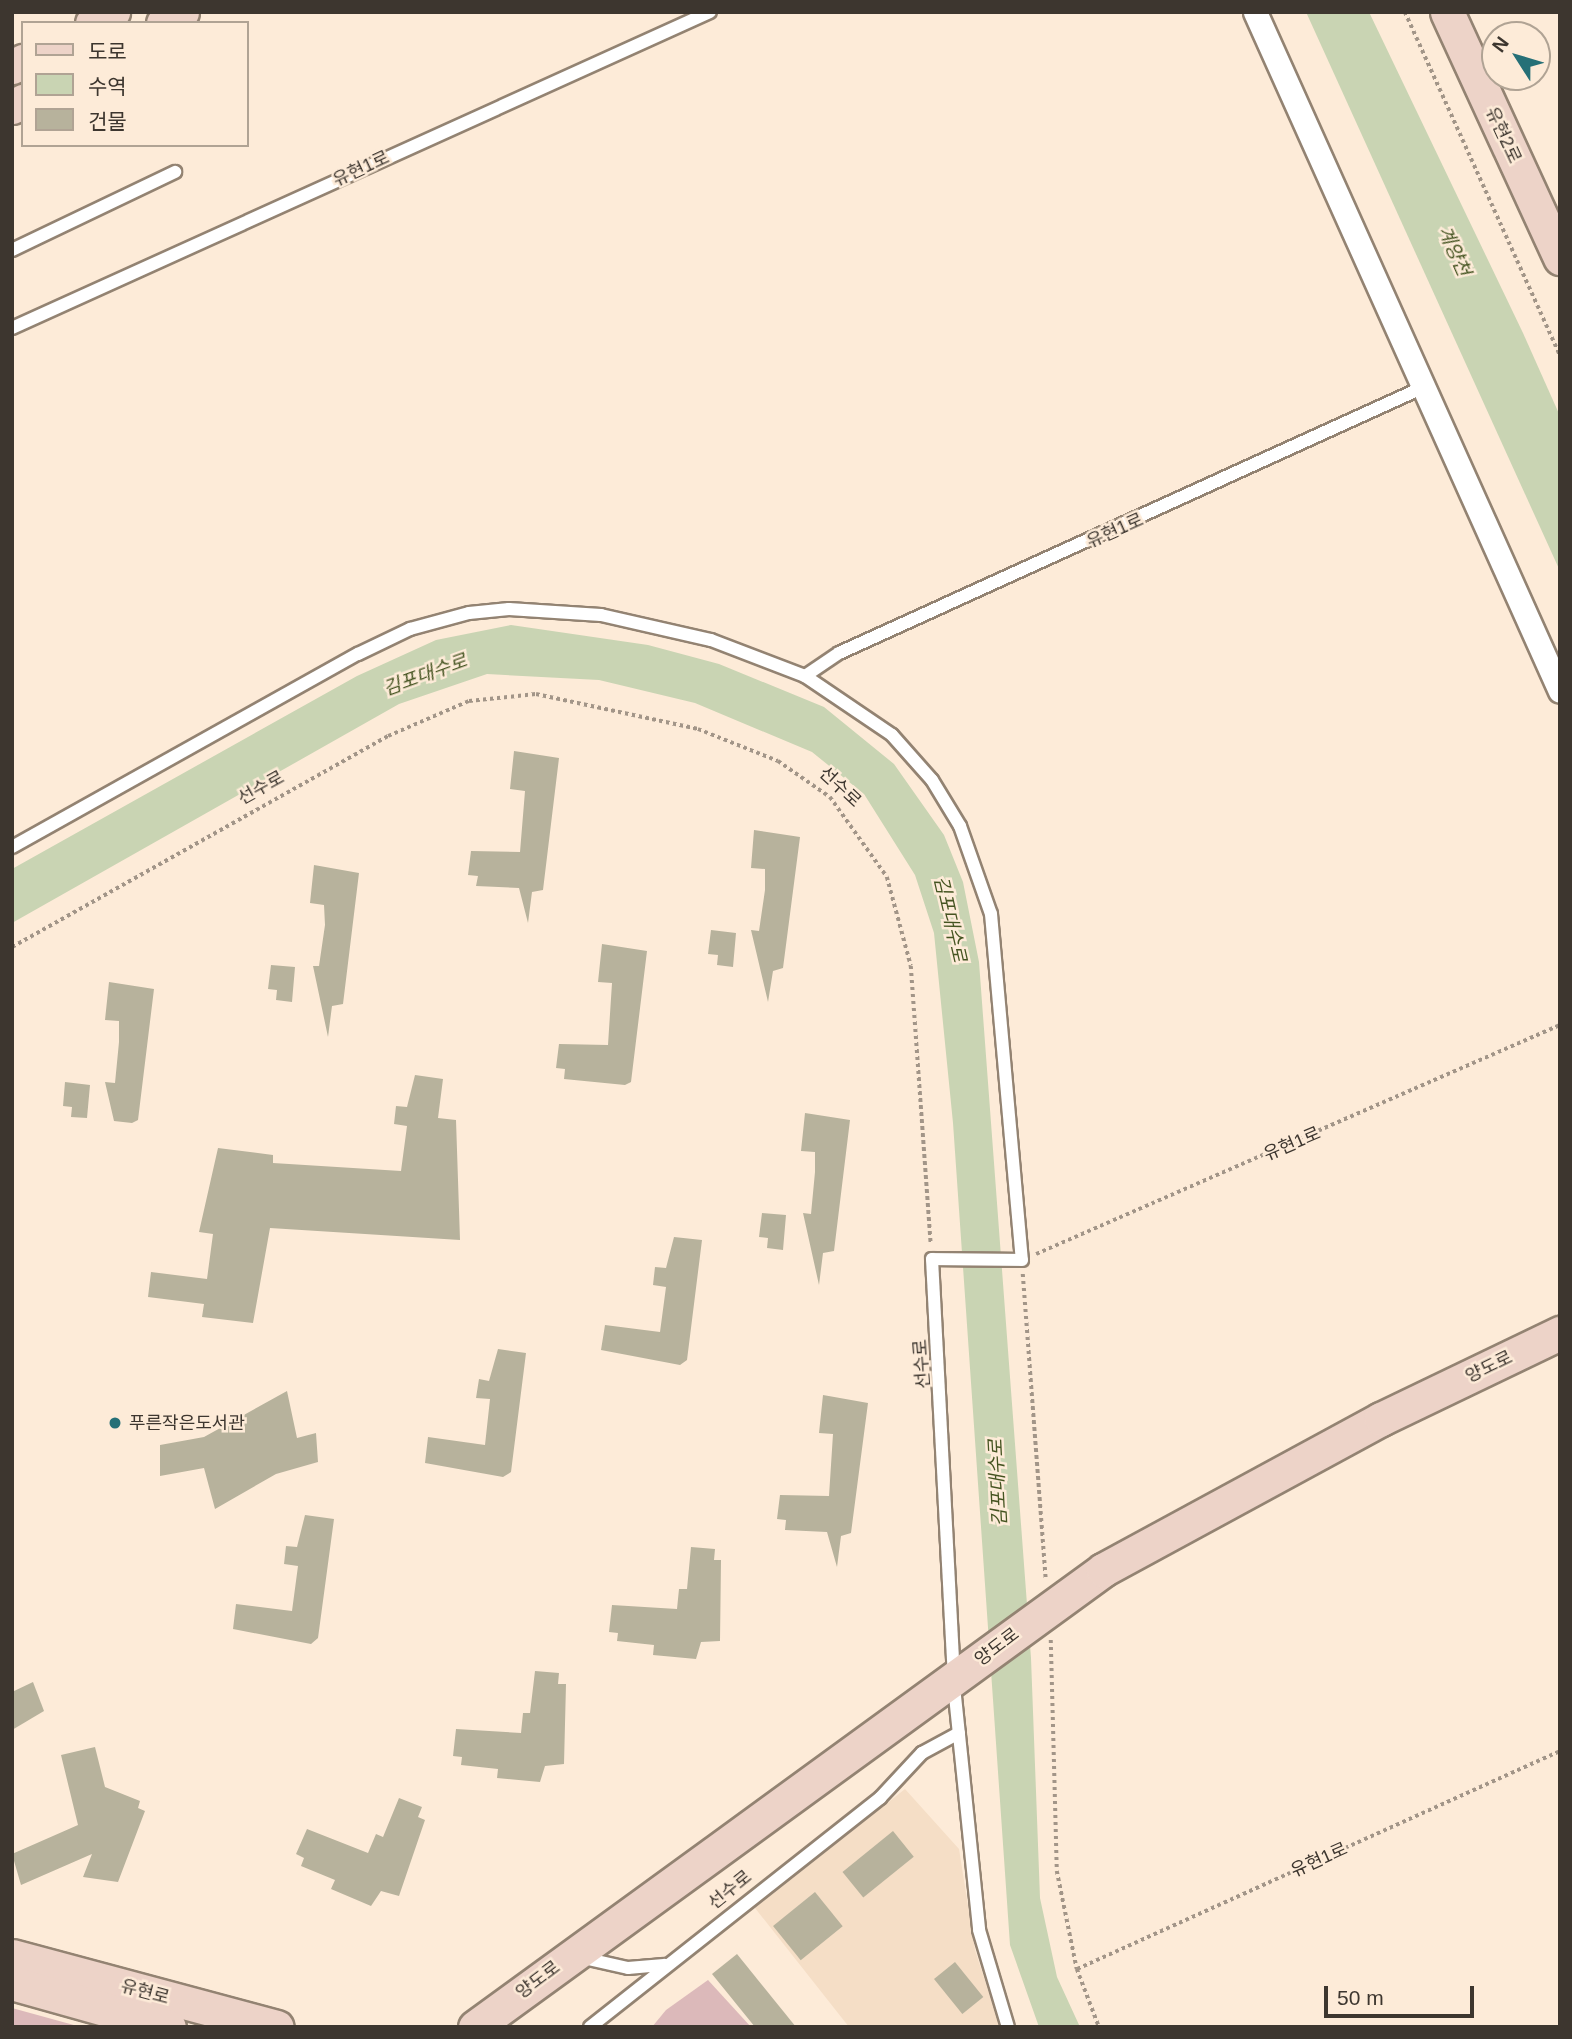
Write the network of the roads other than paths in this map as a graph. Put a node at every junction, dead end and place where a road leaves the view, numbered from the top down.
1 (113, 12) edge
2 (182, 12) edge
3 (710, 12) edge
4 (1255, 12) edge
5 (1447, 12) edge
6 (96, 21) edge
7 (166, 21) edge
8 (175, 172) dead end
9 (12, 250) edge
10 (1560, 258) edge
11 (12, 328) edge
12 (1427, 386) junction
13 (805, 676) junction
14 (1560, 691) edge
15 (12, 847) edge
16 (1560, 1333) edge
17 (1560, 1345) edge
18 (1046, 1619) junction
19 (958, 1685) junction
20 (959, 1733) junction
21 (12, 1956) edge
22 (588, 1959) junction
23 (667, 1964) junction
24 (12, 1983) edge
25 (169, 2027) edge
26 (277, 2027) edge
27 (475, 2027) edge
28 (498, 2027) edge
29 (590, 2027) edge
30 (1008, 2027) edge

1 - 6 street
2 - 7 street
3 - 11 lane, 유현1로
4 - 12 street
5 - 10 street, 유현2로
8 - 9 lane
12 - 13 lane, 유현1로
12 - 14 street
13 - 15 lane
13 - 19 lane, 선수로
16 - 18 street, 양도로
17 - 18 street, 양도로
18 - 19 street, 양도로
19 - 20 lane, 선수로
19 - 22 street, 양도로
19 - 27 street, 양도로
20 - 23 lane, 선수로
20 - 30 lane, 선수로
21 - 26 street, 유현로
22 - 23 lane
22 - 28 street, 양도로
23 - 29 lane, 선수로
24 - 25 street, 유현로

